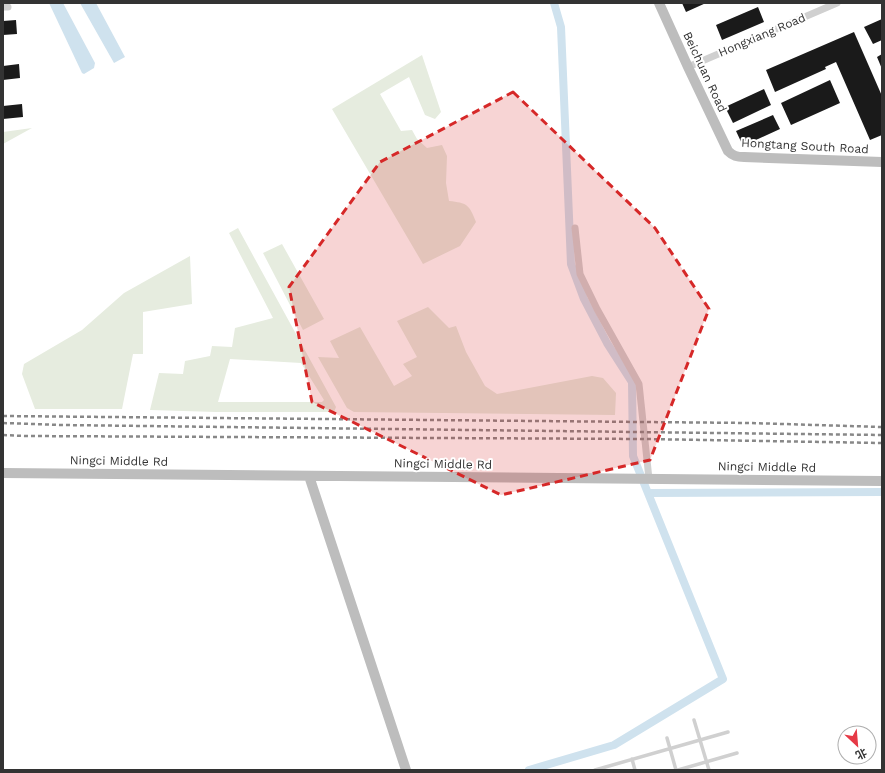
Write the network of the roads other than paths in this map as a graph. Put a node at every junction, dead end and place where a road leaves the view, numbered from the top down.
1 (659, 3) edge
2 (837, 3) edge
3 (688, 67) junction
4 (728, 151) joint
5 (882, 162) edge
6 (575, 228) dead end
7 (3, 472) edge
8 (309, 476) junction
9 (649, 479) junction
10 (882, 481) edge
11 (694, 720) dead end
12 (728, 732) dead end
13 (667, 738) dead end
14 (700, 740) junction
15 (670, 749) junction
16 (737, 753) dead end
17 (632, 759) junction
18 (707, 762) junction
19 (406, 770) edge
20 (595, 770) edge
21 (635, 770) edge
22 (677, 770) edge
23 (709, 770) edge

1 - 3 main road, Beichuan Road
2 - 3 street, Hongxiang Road
3 - 4 main road, Beichuan Road
4 - 5 main road, Hongtang South Road
6 - 9 street
7 - 8 main road, Ningci Middle Rd
8 - 9 main road, Ningci Middle Rd
8 - 19 main road
9 - 10 main road, Ningci Middle Rd
11 - 14 lane
12 - 14 lane
13 - 15 lane
14 - 15 lane
14 - 18 lane
15 - 17 lane
15 - 22 lane
16 - 18 lane
17 - 20 lane
17 - 21 lane
18 - 22 lane
18 - 23 lane

